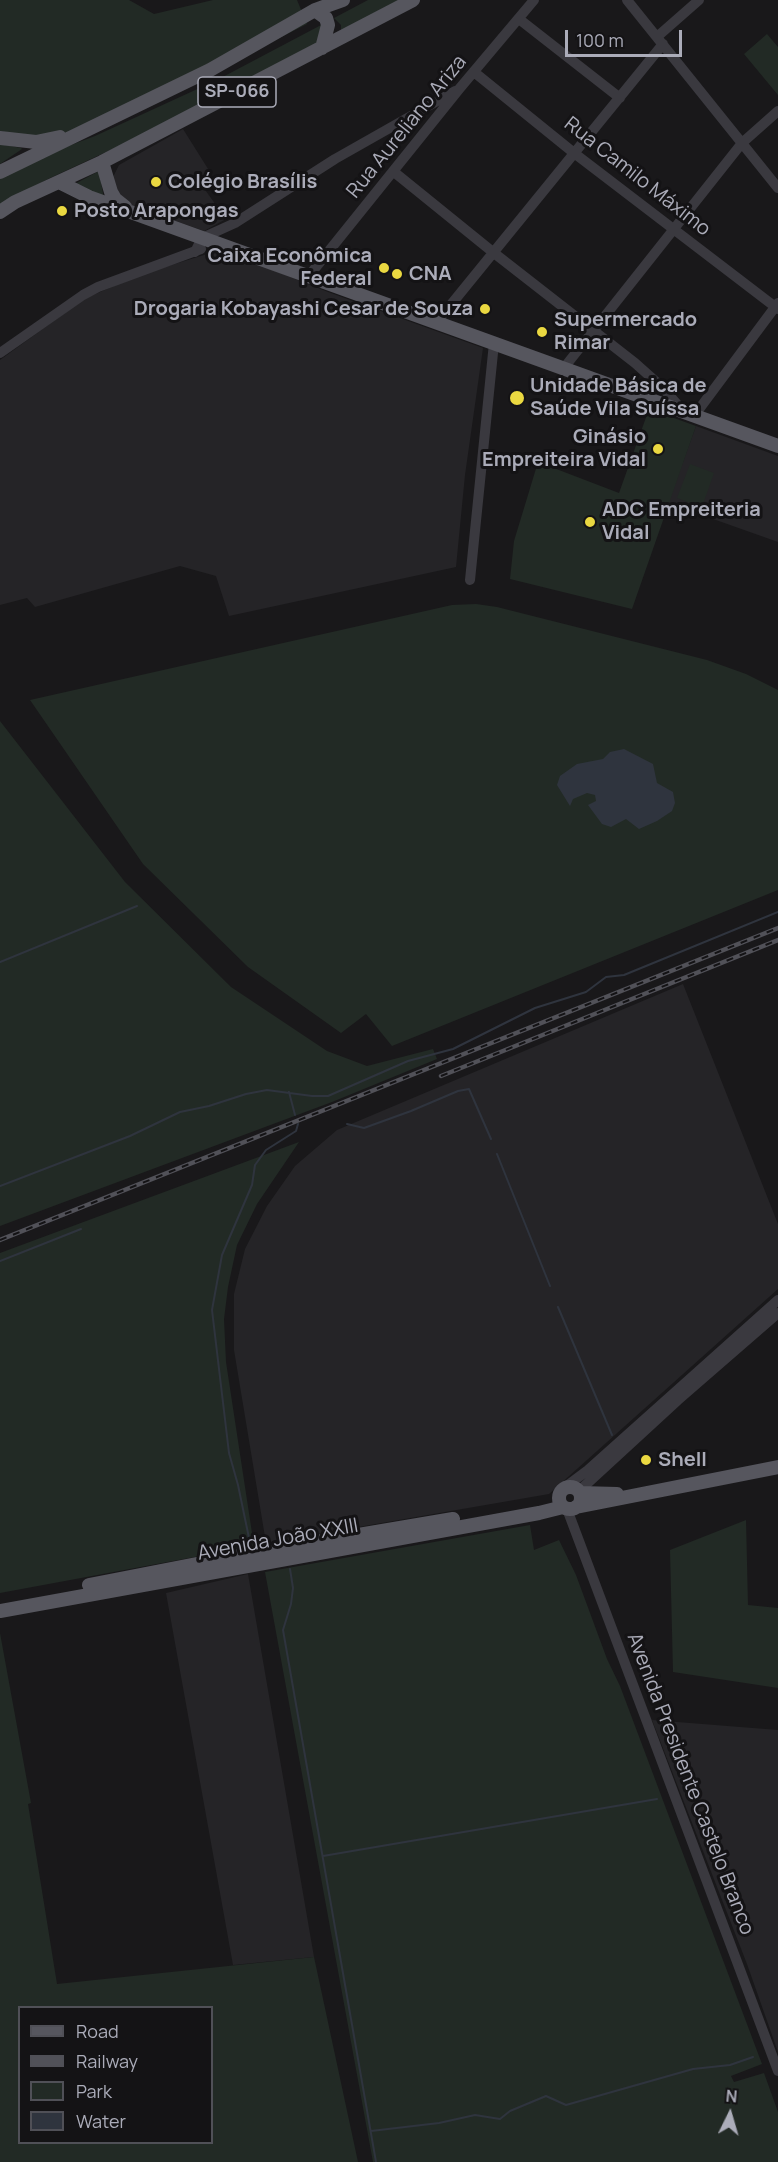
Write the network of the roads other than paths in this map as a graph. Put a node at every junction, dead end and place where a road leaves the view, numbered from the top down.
1 (343, 0) edge
2 (413, 0) edge
3 (534, 0) edge
4 (627, 0) edge
5 (699, 0) edge
6 (315, 10) junction
7 (519, 19) junction
8 (660, 40) junction
9 (322, 48) junction
10 (474, 72) junction
11 (460, 88) junction
12 (620, 98) junction
13 (778, 111) edge
14 (76, 134) junction
15 (0, 138) edge
16 (742, 143) junction
17 (574, 153) junction
18 (102, 162) junction
19 (0, 172) edge
20 (394, 172) junction
21 (59, 182) junction
22 (778, 188) edge
23 (0, 212) edge
24 (131, 212) junction
25 (235, 223) junction
26 (674, 229) junction
27 (214, 242) junction
28 (494, 253) junction
29 (308, 277) junction
30 (777, 306) edge
31 (436, 323) junction
32 (594, 331) junction
33 (494, 343) junction
34 (0, 353) edge
35 (563, 369) junction
36 (690, 415) junction
37 (778, 446) edge
38 (470, 580) dead end
39 (778, 1300) edge
40 (778, 1313) edge
41 (778, 1467) edge
42 (570, 1499) junction
43 (0, 1601) edge
44 (0, 1611) edge
45 (778, 2072) edge

1 - 6 main road, SP-066
2 - 9 main road, SP-066
3 - 7 street, Rua Aureliano Ariza
4 - 8 street
5 - 8 street
6 - 9 main road
6 - 14 main road, SP-066
7 - 10 street, Rua Aureliano Ariza
7 - 12 street
8 - 12 street
8 - 16 street
9 - 18 main road, SP-066
10 - 11 street, Rua Aureliano Ariza
10 - 17 street, Rua Camilo Máximo
11 - 20 street, Rua Aureliano Ariza
11 - 25 street
12 - 17 street
13 - 16 street
14 - 15 main road, SP-066
14 - 19 main road, SP-066
16 - 22 street
16 - 26 street
17 - 26 street, Rua Camilo Máximo
17 - 28 street
18 - 21 main road, SP-066
18 - 24 main road
20 - 28 street
20 - 29 street, Rua Aureliano Ariza
21 - 23 main road, SP-066
21 - 24 main road
24 - 27 main road
25 - 27 street
25 - 27 street
26 - 30 street, Rua Camilo Máximo
26 - 32 street
27 - 29 main road
27 - 34 street
28 - 31 street
28 - 32 street
29 - 31 main road
30 - 36 street
31 - 33 main road
32 - 35 street
32 - 36 street
33 - 35 main road
33 - 38 street
35 - 36 main road
36 - 37 main road
39 - 42 street
40 - 42 street
41 - 42 main road, Avenida João XXIII
42 - 43 main road, Avenida João XXIII
42 - 44 main road, Avenida João XXIII
42 - 45 street, Avenida Presidente Castelo Branco

